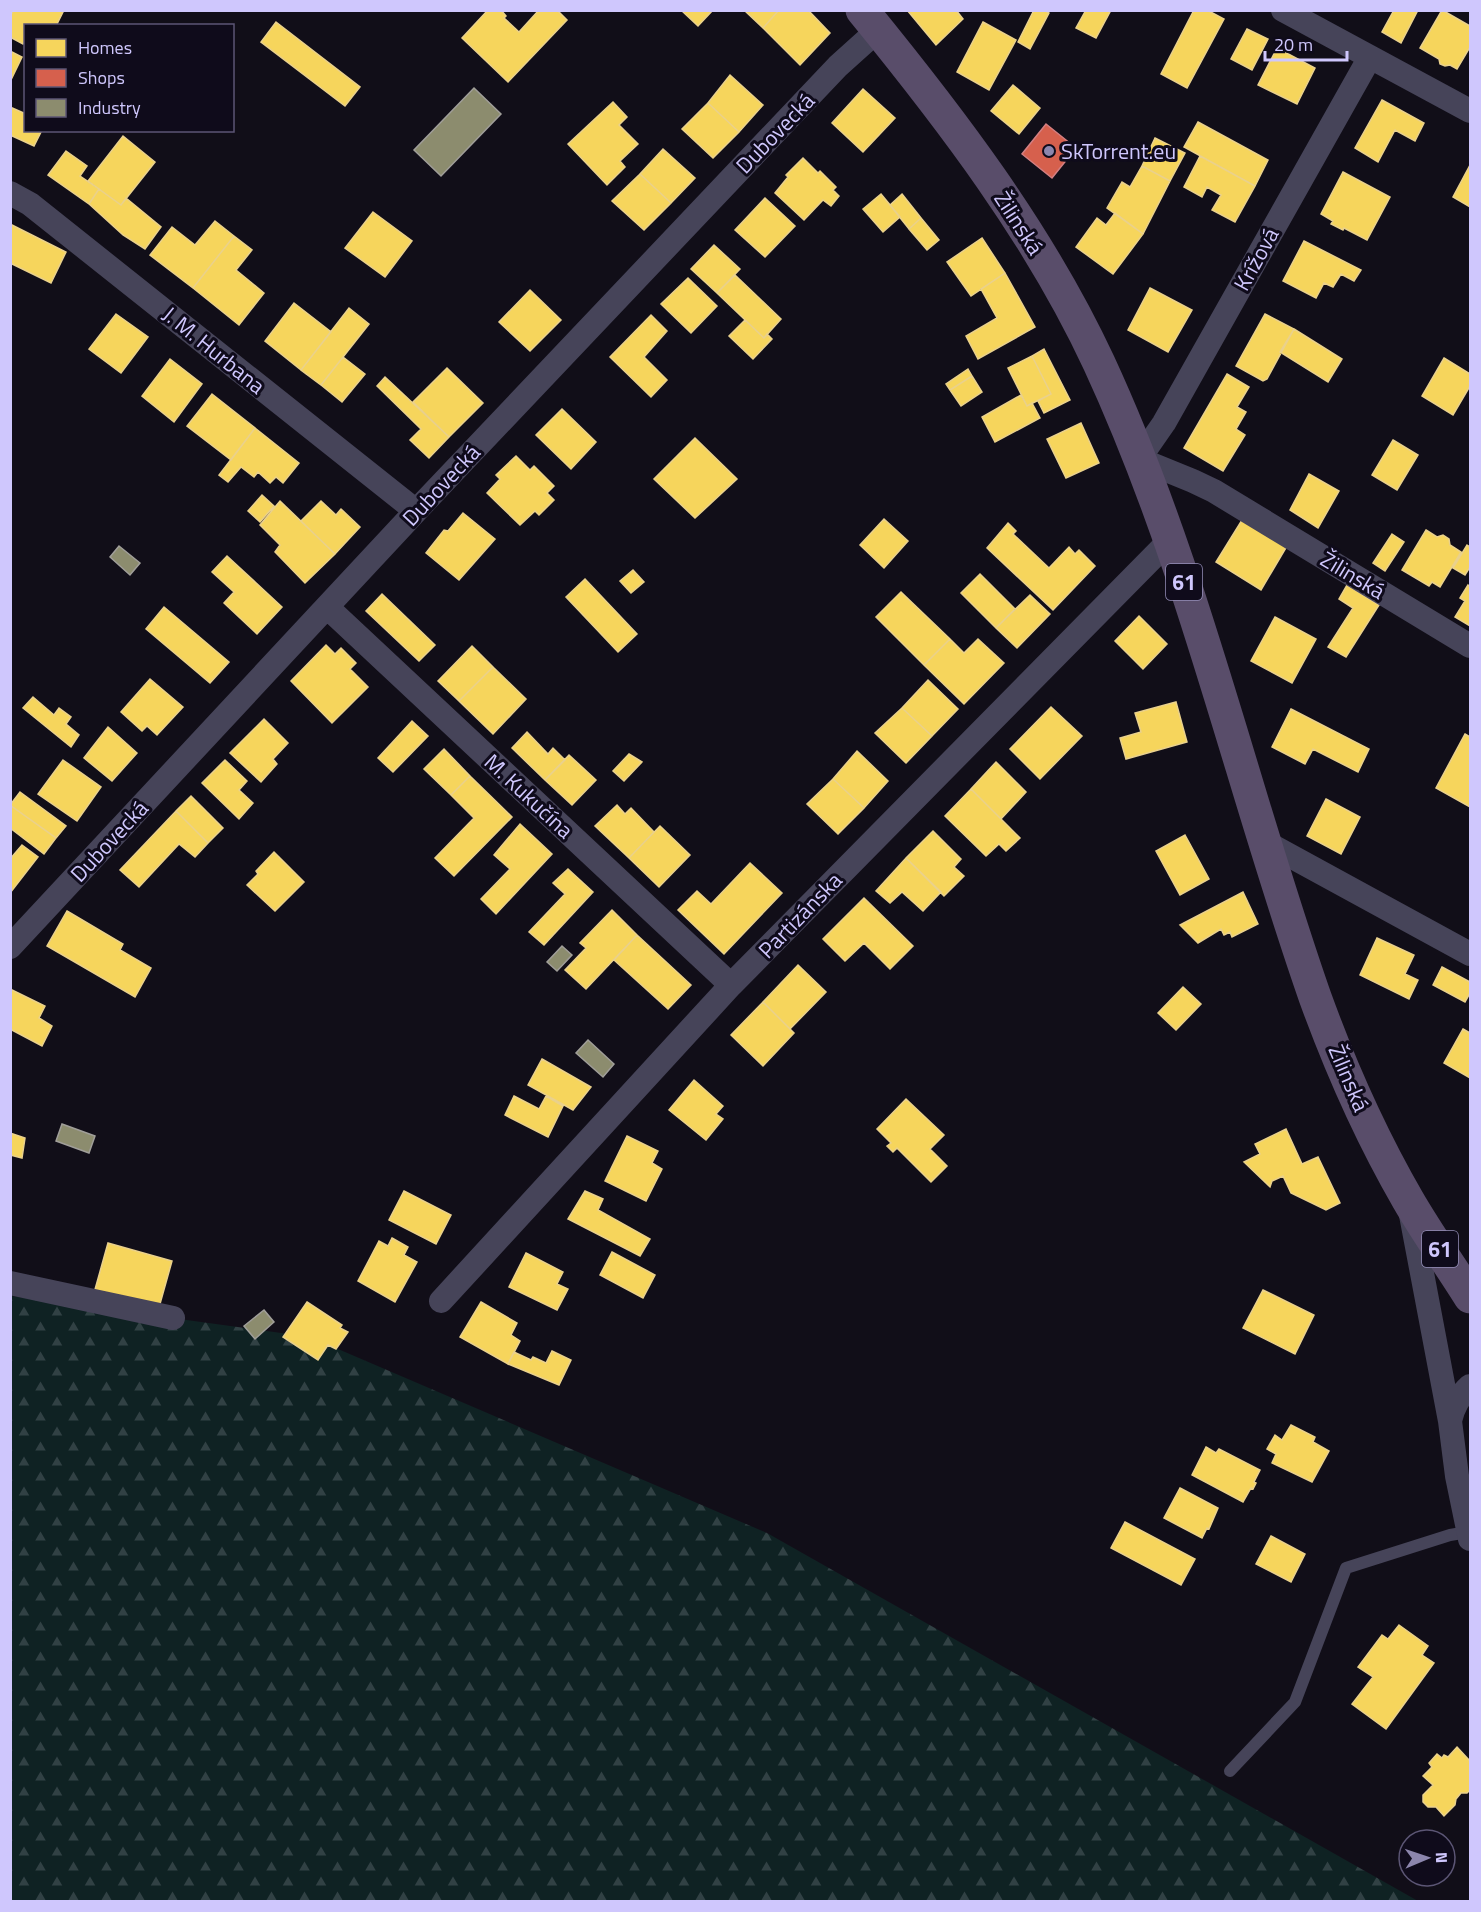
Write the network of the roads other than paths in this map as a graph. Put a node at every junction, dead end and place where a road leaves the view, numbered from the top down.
1 (1283, 10) edge
2 (870, 20) edge
3 (1370, 57) junction
4 (1470, 111) edge
5 (10, 193) edge
6 (1139, 459) junction
7 (416, 511) junction
8 (1170, 540) junction
9 (327, 606) junction
10 (1470, 646) edge
11 (1265, 842) junction
12 (10, 947) edge
13 (1470, 954) edge
14 (731, 985) junction
15 (1408, 1201) junction
16 (10, 1283) edge
17 (1470, 1297) edge
18 (441, 1301) dead end
19 (173, 1318) dead end
20 (1470, 1386) edge
21 (1450, 1421) junction
22 (1469, 1536) edge
23 (1230, 1771) dead end

1 - 3 street
2 - 6 main road, Žilinská / 61
2 - 7 street, Dubovecká
3 - 4 street
3 - 6 street, Krížová
5 - 7 street, J. M. Hurbana
6 - 8 main road, Žilinská / 61
6 - 10 street, Žilinská
7 - 9 street, Dubovecká
8 - 11 main road, Žilinská / 61
8 - 14 street, Partizánska
9 - 12 street, Dubovecká
9 - 14 street, M. Kukučína
11 - 13 street
11 - 15 main road, Žilinská / 61
14 - 18 street, Partizánska
15 - 17 main road, Žilinská / 61
15 - 21 street
16 - 19 street
20 - 21 street
21 - 22 street
22 - 23 lane

